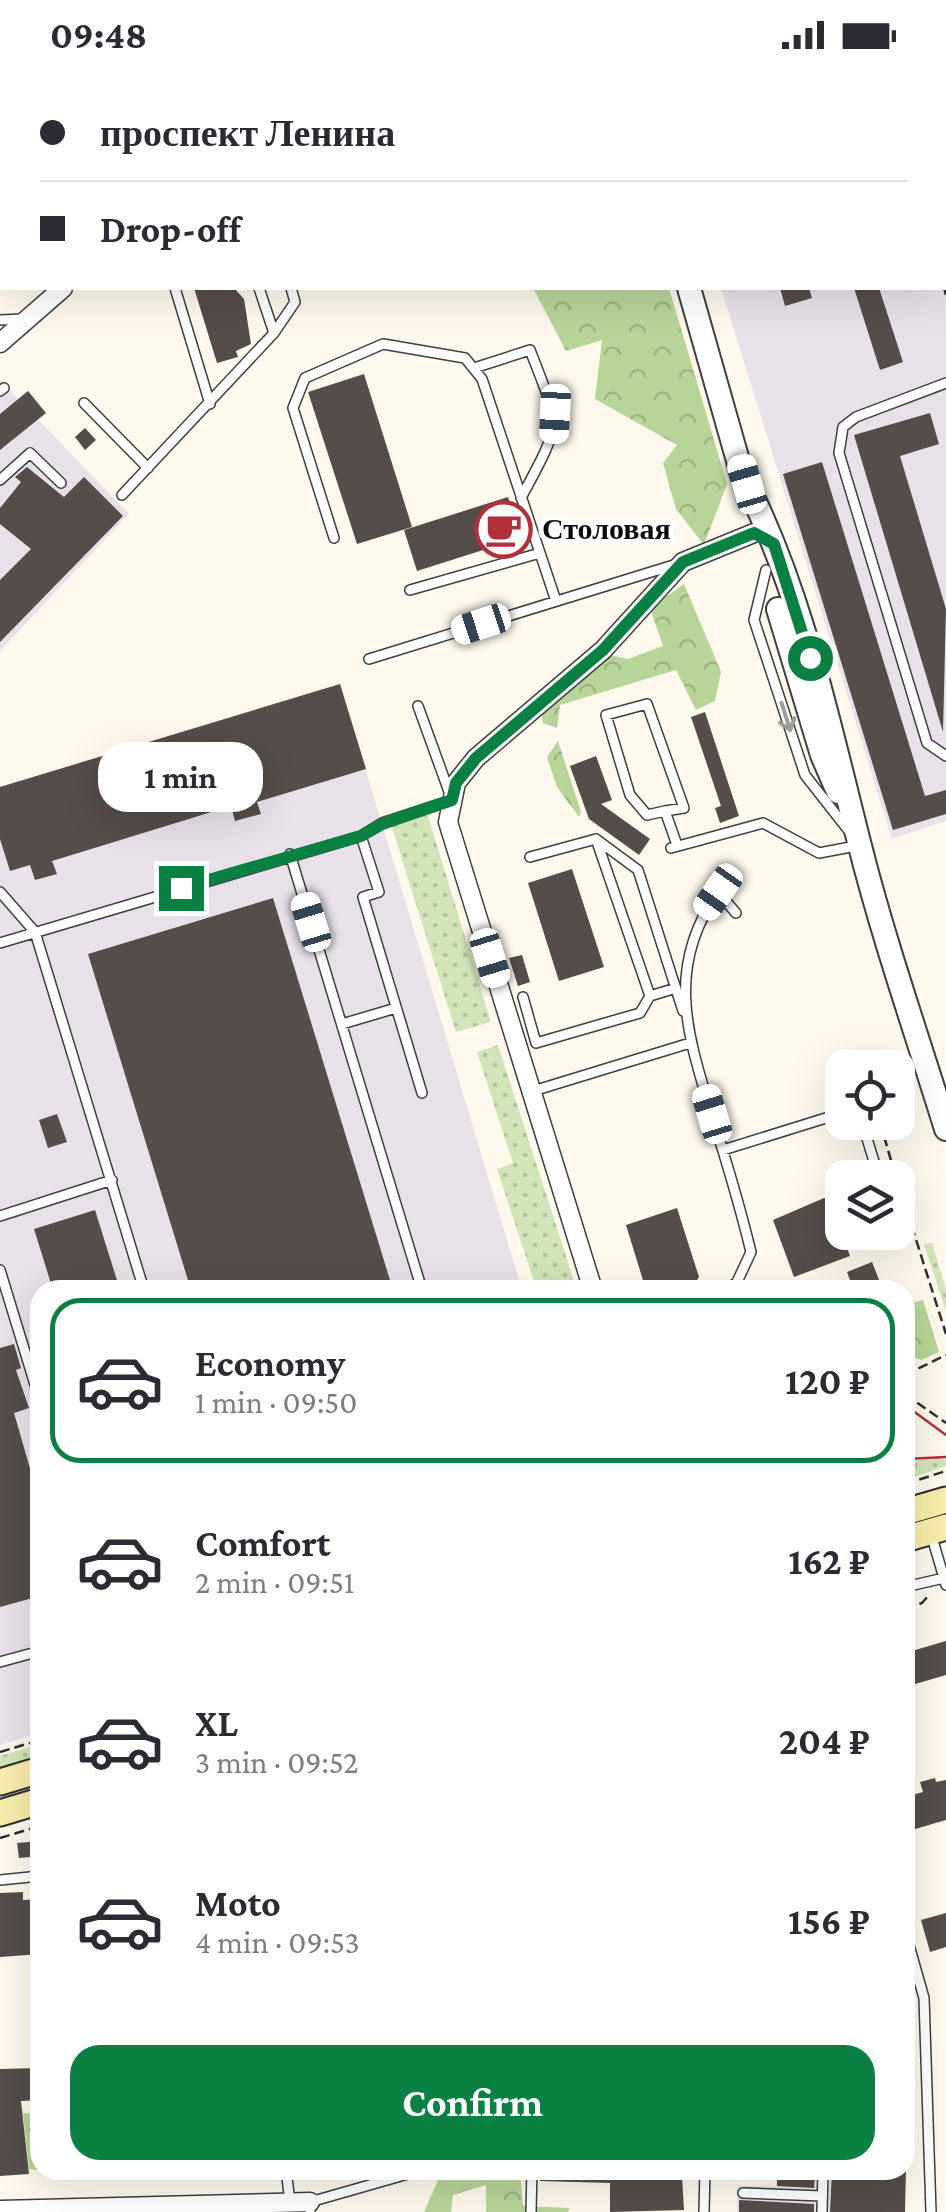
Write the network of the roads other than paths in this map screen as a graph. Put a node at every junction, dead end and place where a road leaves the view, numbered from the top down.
1 (60, 290) edge
2 (176, 290) edge
3 (260, 290) edge
4 (292, 290) edge
5 (691, 290) edge
6 (28, 318) junction
7 (0, 320) edge
8 (274, 333) junction
9 (0, 343) edge
10 (474, 368) junction
11 (946, 383) edge
12 (84, 403) dead end
13 (210, 404) junction
14 (148, 468) junction
15 (0, 480) edge
16 (62, 483) dead end
17 (122, 495) dead end
18 (522, 498) junction
19 (334, 538) dead end
20 (764, 538) junction
21 (540, 553) junction
22 (683, 562) junction
23 (772, 585) junction
24 (410, 590) dead end
25 (556, 601) junction
26 (370, 659) dead end
27 (418, 706) dead end
28 (946, 756) edge
29 (452, 800) junction
30 (665, 811) junction
31 (361, 836) junction
32 (596, 839) junction
33 (860, 845) junction
34 (290, 854) junction
35 (530, 857) dead end
36 (0, 892) edge
37 (736, 913) dead end
38 (35, 932) junction
39 (0, 944) edge
40 (676, 988) junction
41 (650, 996) junction
42 (523, 997) dead end
43 (396, 1008) junction
44 (687, 1023) junction
45 (342, 1024) junction
46 (690, 1043) junction
47 (530, 1092) junction
48 (422, 1093) dead end
49 (825, 1118) edge
50 (946, 1129) edge
51 (723, 1150) junction
52 (112, 1180) junction
53 (0, 1216) edge
54 (0, 1270) edge
55 (141, 1280) edge
56 (419, 1280) edge
57 (590, 1280) edge
58 (738, 1280) edge
59 (30, 1368) edge
60 (946, 1500) edge
61 (915, 1509) edge
62 (927, 1533) edge
63 (945, 1581) edge
64 (915, 1586) edge
65 (30, 1653) edge
66 (0, 1662) edge
67 (30, 1773) edge
68 (0, 1782) edge
69 (30, 1804) edge
70 (0, 1813) edge
71 (30, 1877) edge
72 (0, 1880) edge
73 (915, 1966) edge
74 (932, 2128) junction
75 (946, 2128) edge
76 (287, 2180) edge
77 (392, 2180) edge
78 (532, 2180) edge
79 (705, 2180) edge
80 (822, 2180) edge
81 (743, 2193) dead end
82 (822, 2196) junction
83 (290, 2202) junction
84 (310, 2207) edge
85 (0, 2210) edge
86 (27, 2210) edge
87 (531, 2212) edge
88 (704, 2212) edge
89 (822, 2212) edge
90 (931, 2212) edge

1 - 6 street
2 - 13 lane
3 - 8 lane
4 - 8 lane
5 - 20 street
6 - 7 lane
6 - 9 street
8 - 13 lane
10 - 18 lane
10 - 18 lane
10 - 19 lane
11 - 28 lane
12 - 14 lane
13 - 14 lane
14 - 17 lane
15 - 16 lane
18 - 21 lane
20 - 22 street
20 - 23 street
20 - 23 street
21 - 24 lane
21 - 25 lane
22 - 25 lane
22 - 29 street
23 - 33 street
23 -> 33 lane
25 - 26 lane
27 - 29 lane
29 - 31 lane
29 - 47 street
30 - 30 lane
30 - 33 lane
31 - 34 lane
31 - 43 lane
32 - 35 lane
32 - 40 lane
32 - 41 lane
33 - 50 street
34 - 38 lane
34 - 45 lane
36 - 38 lane
37 - 44 lane
38 - 39 lane
38 - 52 lane
40 - 41 lane
40 - 44 lane
41 - 42 lane
43 - 45 lane
43 - 48 lane
44 - 46 lane
45 - 56 lane
46 - 47 lane
46 - 51 lane
47 - 57 street
49 - 51 lane
51 - 58 lane
52 - 53 lane
52 - 55 lane
54 - 59 lane
60 - 61 main road
62 - 63 lane
63 - 64 lane
65 - 66 lane
67 - 68 main road
69 - 70 main road
71 - 72 lane
73 - 74 lane
74 - 75 lane
74 - 90 lane
76 - 83 lane
77 - 84 lane
78 - 87 lane
79 - 88 lane
80 - 82 lane
81 - 82 lane
82 - 89 lane
83 - 84 street
83 - 86 street
85 - 86 street

